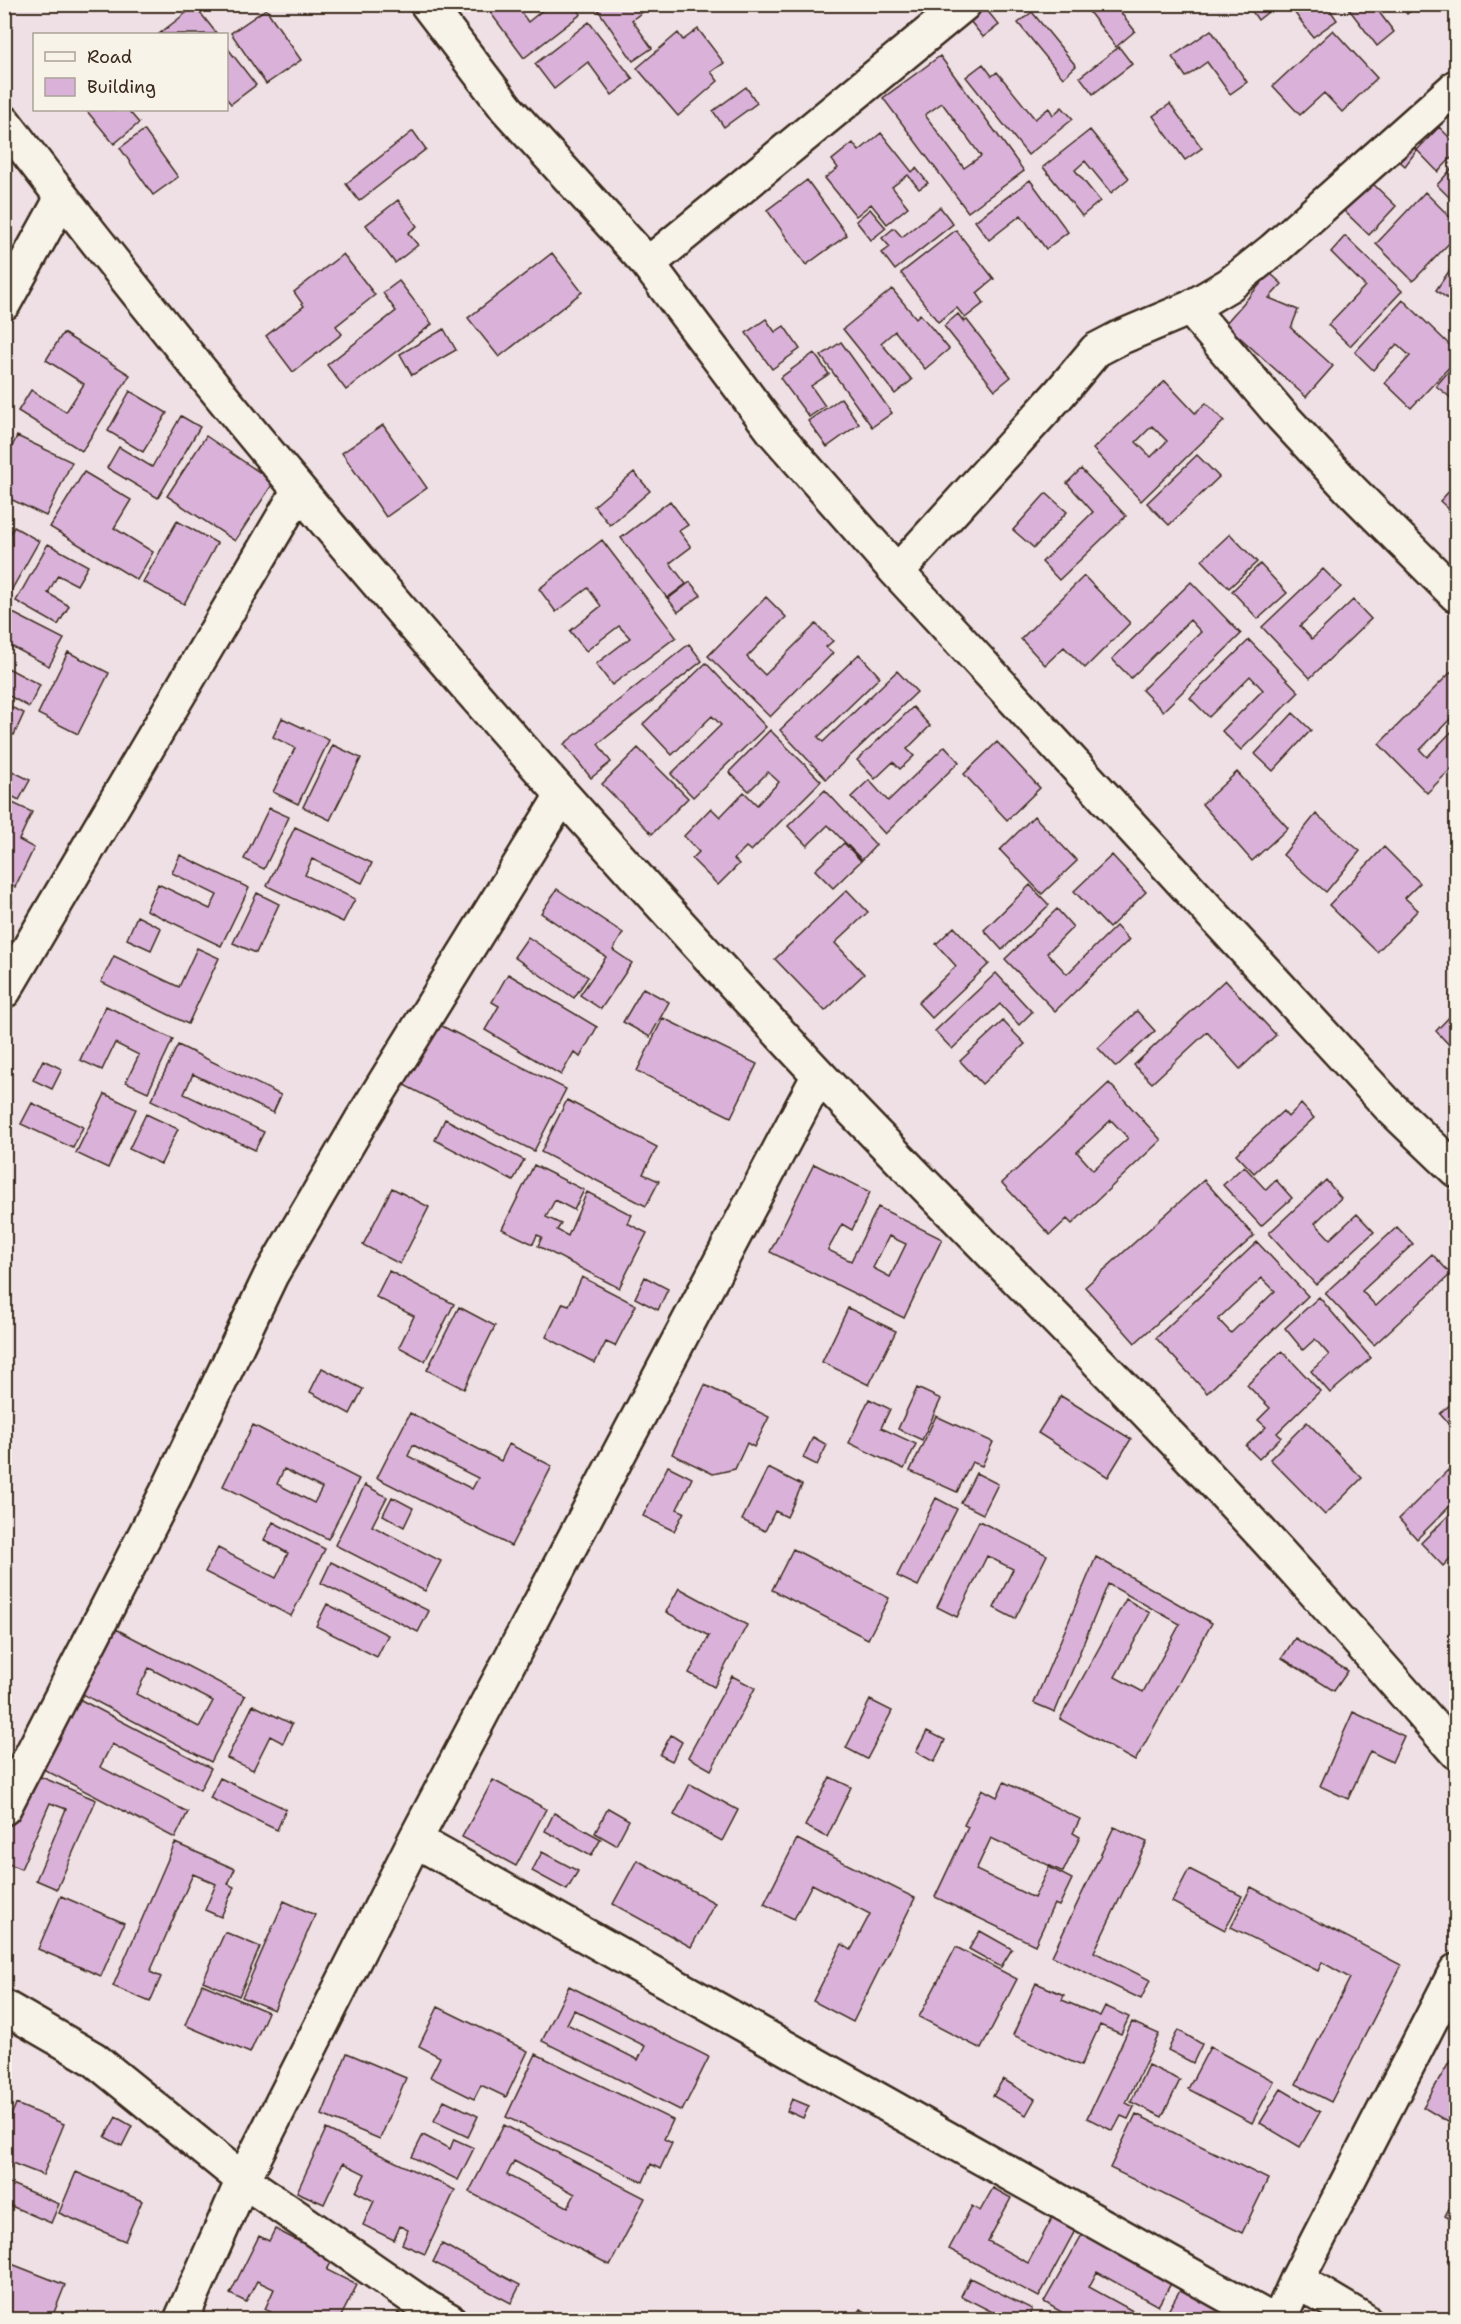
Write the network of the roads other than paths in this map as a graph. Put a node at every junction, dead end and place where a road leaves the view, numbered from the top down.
1 (427, 4) edge
2 (964, 4) edge
3 (1456, 87) edge
4 (4, 122) edge
5 (62, 198) junction
6 (648, 264) junction
7 (4, 303) edge
8 (1190, 308) junction
9 (298, 492) junction
10 (897, 572) junction
11 (1456, 595) edge
12 (562, 796) junction
13 (4, 991) edge
14 (819, 1075) junction
15 (1456, 1170) edge
16 (1456, 1752) edge
17 (4, 1808) edge
18 (415, 1840) junction
19 (1456, 1971) edge
20 (4, 2007) edge
21 (243, 2180) junction
22 (1297, 2280) junction
23 (181, 2319) edge
24 (449, 2319) edge
25 (1271, 2319) edge
26 (1279, 2319) edge
27 (1364, 2319) edge

1 - 6 street
2 - 6 street
3 - 8 street
4 - 5 street
5 - 7 street
5 - 9 street
6 - 10 street
8 - 10 street
8 - 11 street
9 - 12 street
9 - 13 street
10 - 15 street
12 - 14 street
12 - 17 street
14 - 16 street
14 - 18 street
18 - 21 street
18 - 25 street
19 - 22 street
20 - 21 street
21 - 23 street
21 - 24 street
22 - 26 street
22 - 27 street

